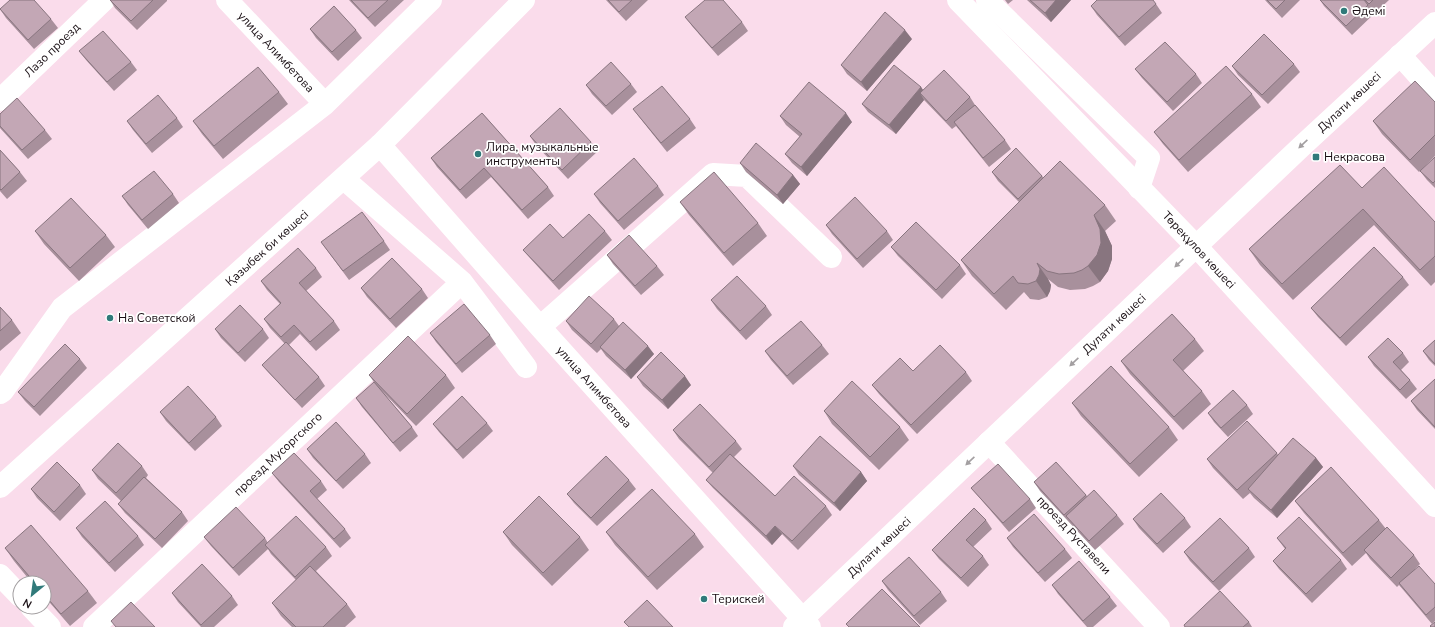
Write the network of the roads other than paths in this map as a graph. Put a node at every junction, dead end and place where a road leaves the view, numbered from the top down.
1 (104, 0) edge
2 (227, 0) edge
3 (431, 0) edge
4 (524, 0) edge
5 (958, 0) edge
6 (988, 0) edge
7 (1435, 23) edge
8 (1400, 55) junction
9 (1435, 94) edge
10 (0, 100) edge
11 (325, 104) junction
12 (380, 145) junction
13 (344, 179) junction
14 (1140, 188) junction
15 (1196, 246) junction
16 (832, 257) dead end
17 (462, 282) junction
18 (540, 327) junction
19 (526, 367) dead end
20 (0, 392) edge
21 (989, 442) junction
22 (0, 487) edge
23 (1435, 506) edge
24 (0, 575) edge
25 (12, 588) edge
26 (39, 615) edge
27 (802, 624) edge
28 (50, 627) edge
29 (94, 627) edge
30 (1160, 627) edge

1 - 10 street, Лазо проезд
2 - 11 street, улица Алимбетова
3 - 11 street
4 - 12 street, Қазыбек би көшесі
5 - 14 street, Төреқұлов көшесі
6 - 14 street
7 - 8 street, Дулати көшесі
8 - 9 street
8 -> 15 street, Дулати көшесі
11 - 20 street
12 - 13 street, Қазыбек би көшесі
12 - 18 street, улица Алимбетова
13 - 17 street
13 - 22 street, Қазыбек би көшесі
14 - 15 street, Төреқұлов көшесі
15 -> 21 street, Дулати көшесі
15 - 23 street, Төреқұлов көшесі
16 - 18 street
17 - 19 street
17 - 29 street, проезд Мусоргского
18 - 27 street, улица Алимбетова
21 -> 27 street, Дулати көшесі
21 - 30 street, проезд Руставели
24 - 25 street
26 - 28 street

